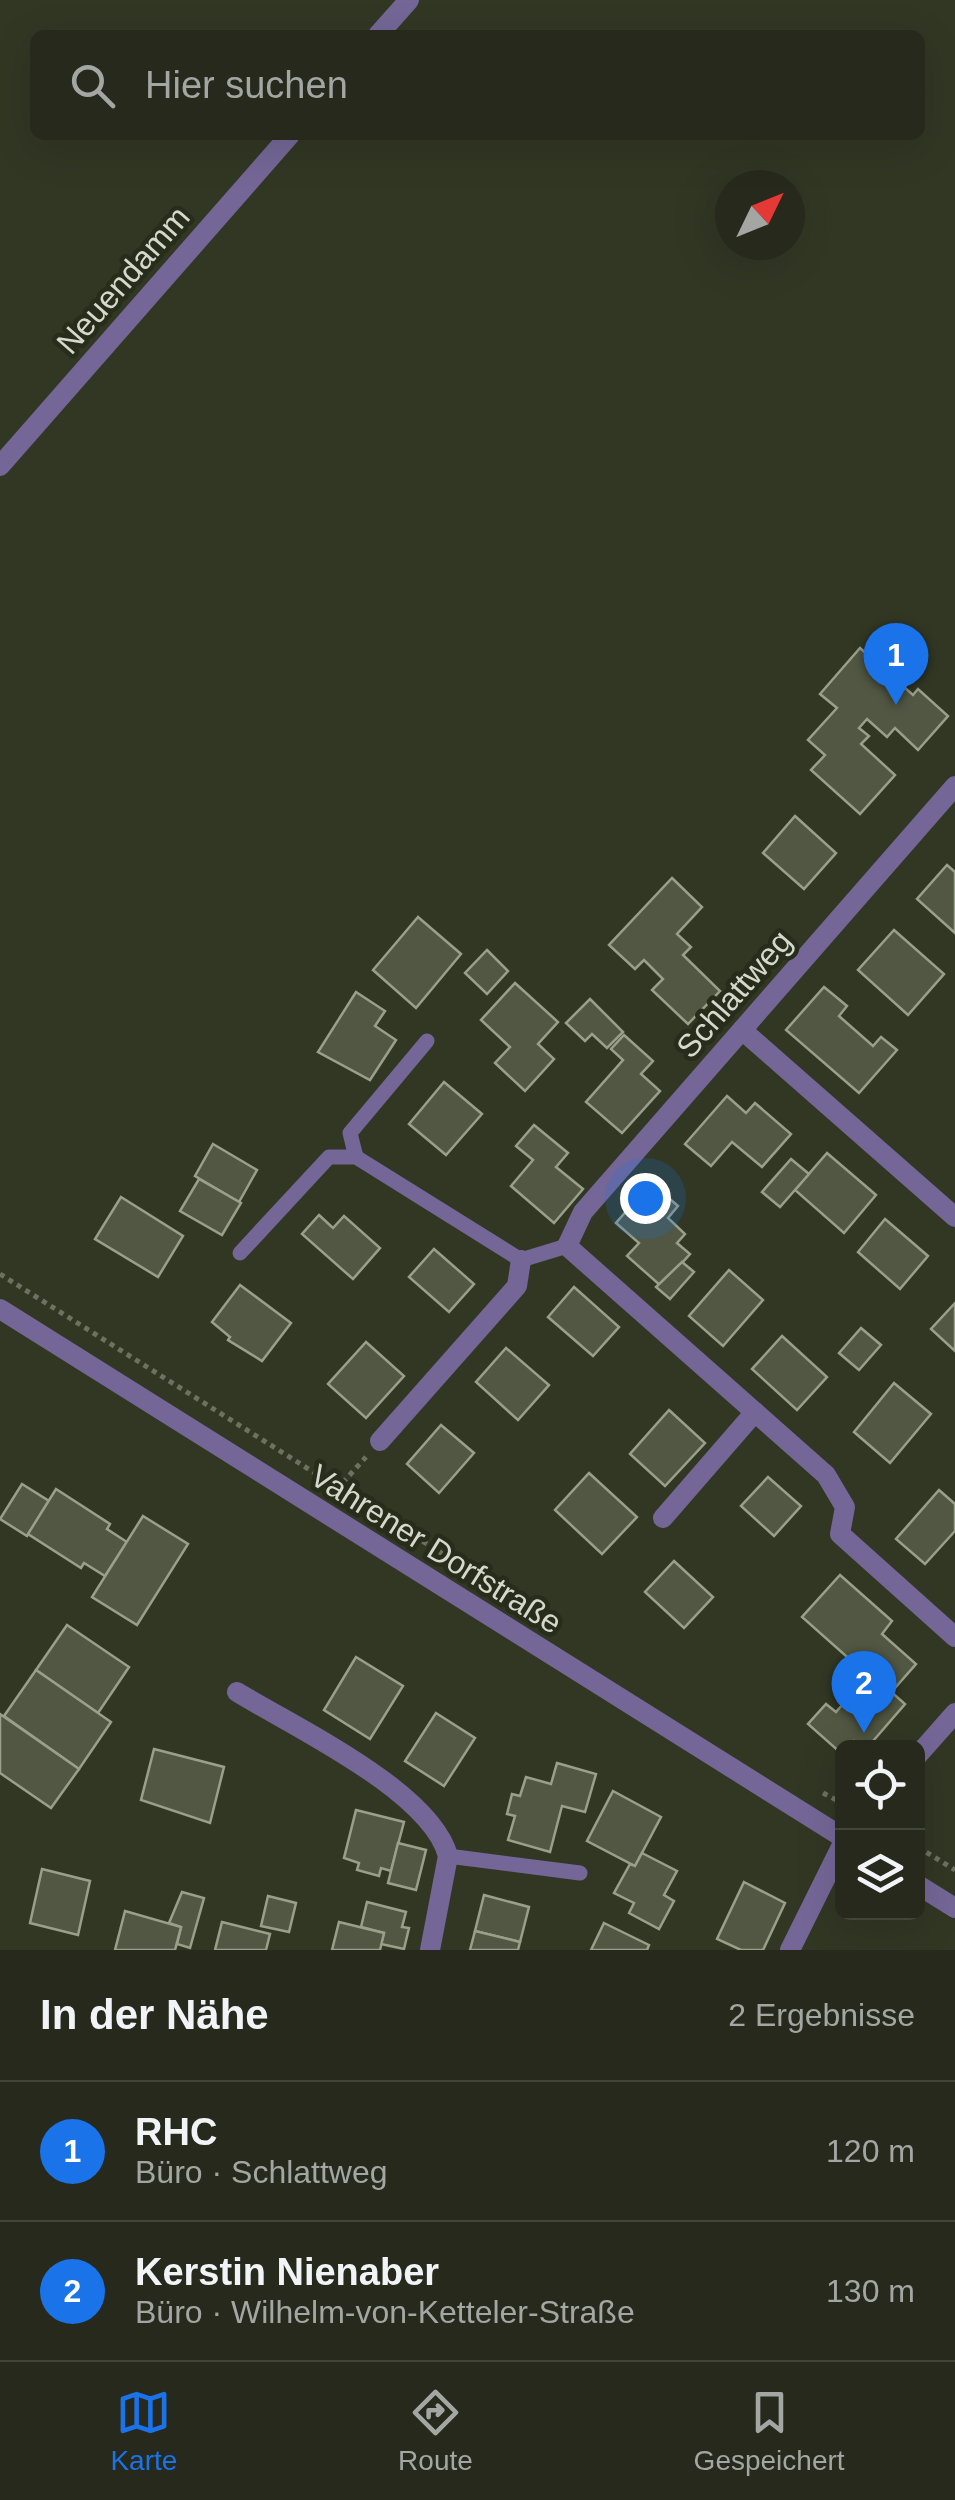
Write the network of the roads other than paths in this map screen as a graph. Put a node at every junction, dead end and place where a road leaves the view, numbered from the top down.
1 (409, 0) edge
2 (382, 30) edge
3 (286, 140) edge
4 (0, 466) edge
5 (955, 786) edge
6 (742, 1030) junction
7 (426, 1041) dead end
8 (356, 1156) junction
9 (955, 1216) edge
10 (567, 1246) junction
11 (240, 1253) dead end
12 (521, 1260) junction
13 (0, 1309) edge
14 (755, 1412) junction
15 (380, 1440) road end
16 (662, 1518) dead end
17 (955, 1637) edge
18 (236, 1692) dead end
19 (955, 1713) edge
20 (925, 1747) edge
21 (835, 1833) edge
22 (448, 1856) junction
23 (835, 1859) edge
24 (580, 1873) dead end
25 (925, 1889) edge
26 (955, 1908) edge
27 (430, 1950) edge
28 (790, 1950) edge

1 - 2 street
3 - 4 street, Neuendamm
5 - 6 street, Schlattweg
6 - 9 street
6 - 10 street, Schlattweg
7 - 8 lane
8 - 11 lane
8 - 12 lane
10 - 12 lane
10 - 14 street
12 - 15 street
13 - 21 street, Vahrener Dorfstraße
14 - 16 street
14 - 17 street
18 - 22 street
19 - 20 street
22 - 24 lane
22 - 27 street
23 - 28 street
25 - 26 street

